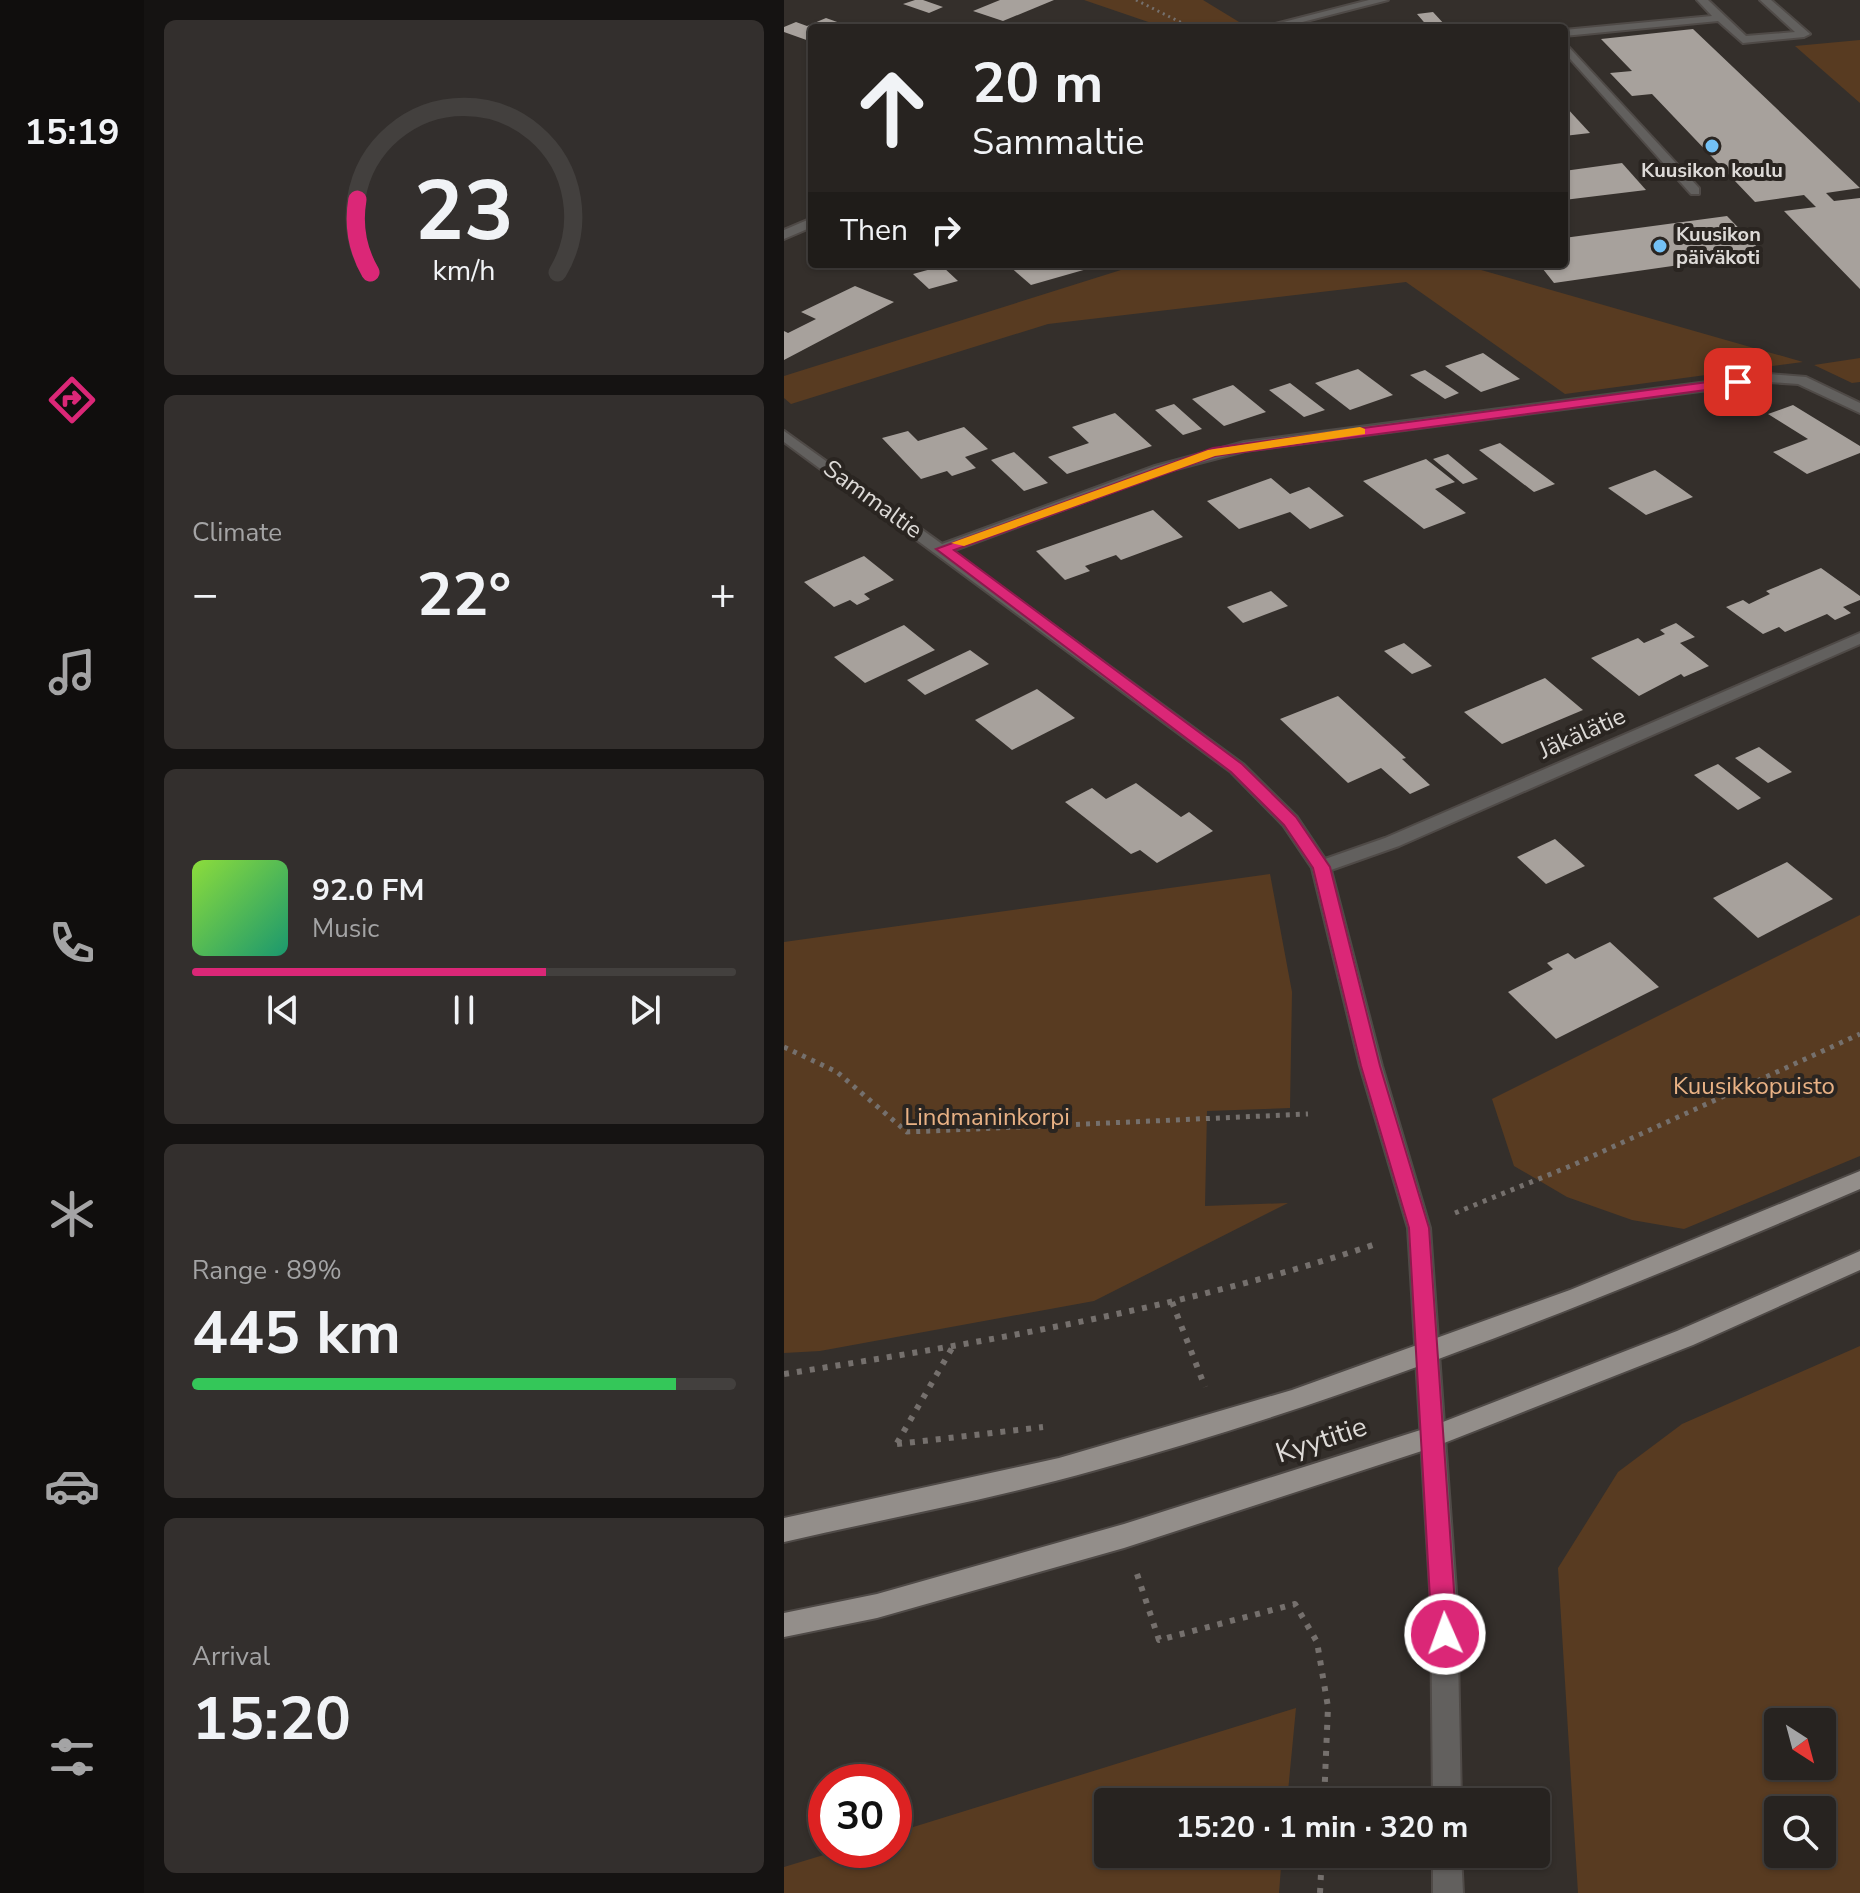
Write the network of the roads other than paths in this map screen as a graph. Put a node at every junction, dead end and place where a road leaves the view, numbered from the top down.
1 (1383, 0) edge
2 (1702, 0) edge
3 (1765, 0) edge
4 (1720, 18) junction
5 (1282, 24) edge
6 (1568, 33) edge
7 (1568, 49) edge
8 (1695, 191) dead end
9 (808, 224) edge
10 (784, 235) edge
11 (1860, 409) edge
12 (784, 435) edge
13 (943, 549) junction
14 (1860, 638) edge
15 (1321, 867) junction
16 (1860, 1180) edge
17 (1860, 1260) edge
18 (1425, 1354) junction
19 (1434, 1436) junction
20 (784, 1530) edge
21 (784, 1625) edge
22 (1447, 1788) edge
23 (1447, 1868) edge
24 (1448, 1893) edge

1 - 5 street
2 - 4 street
3 - 4 street
4 - 6 street
7 - 8 street
9 - 10 street
11 - 13 street
12 - 13 street, Sammaltie
13 - 15 street, Sammaltie
14 - 15 street, Jäkälätie
15 - 18 street, Sammaltie
16 - 18 main road, Kyytitie
17 - 19 main road, Kyytitie
18 - 19 street, Sammaltie
18 - 20 main road, Kyytitie
19 - 21 main road, Kyytitie
19 - 22 street, Sammaltie
23 - 24 street

